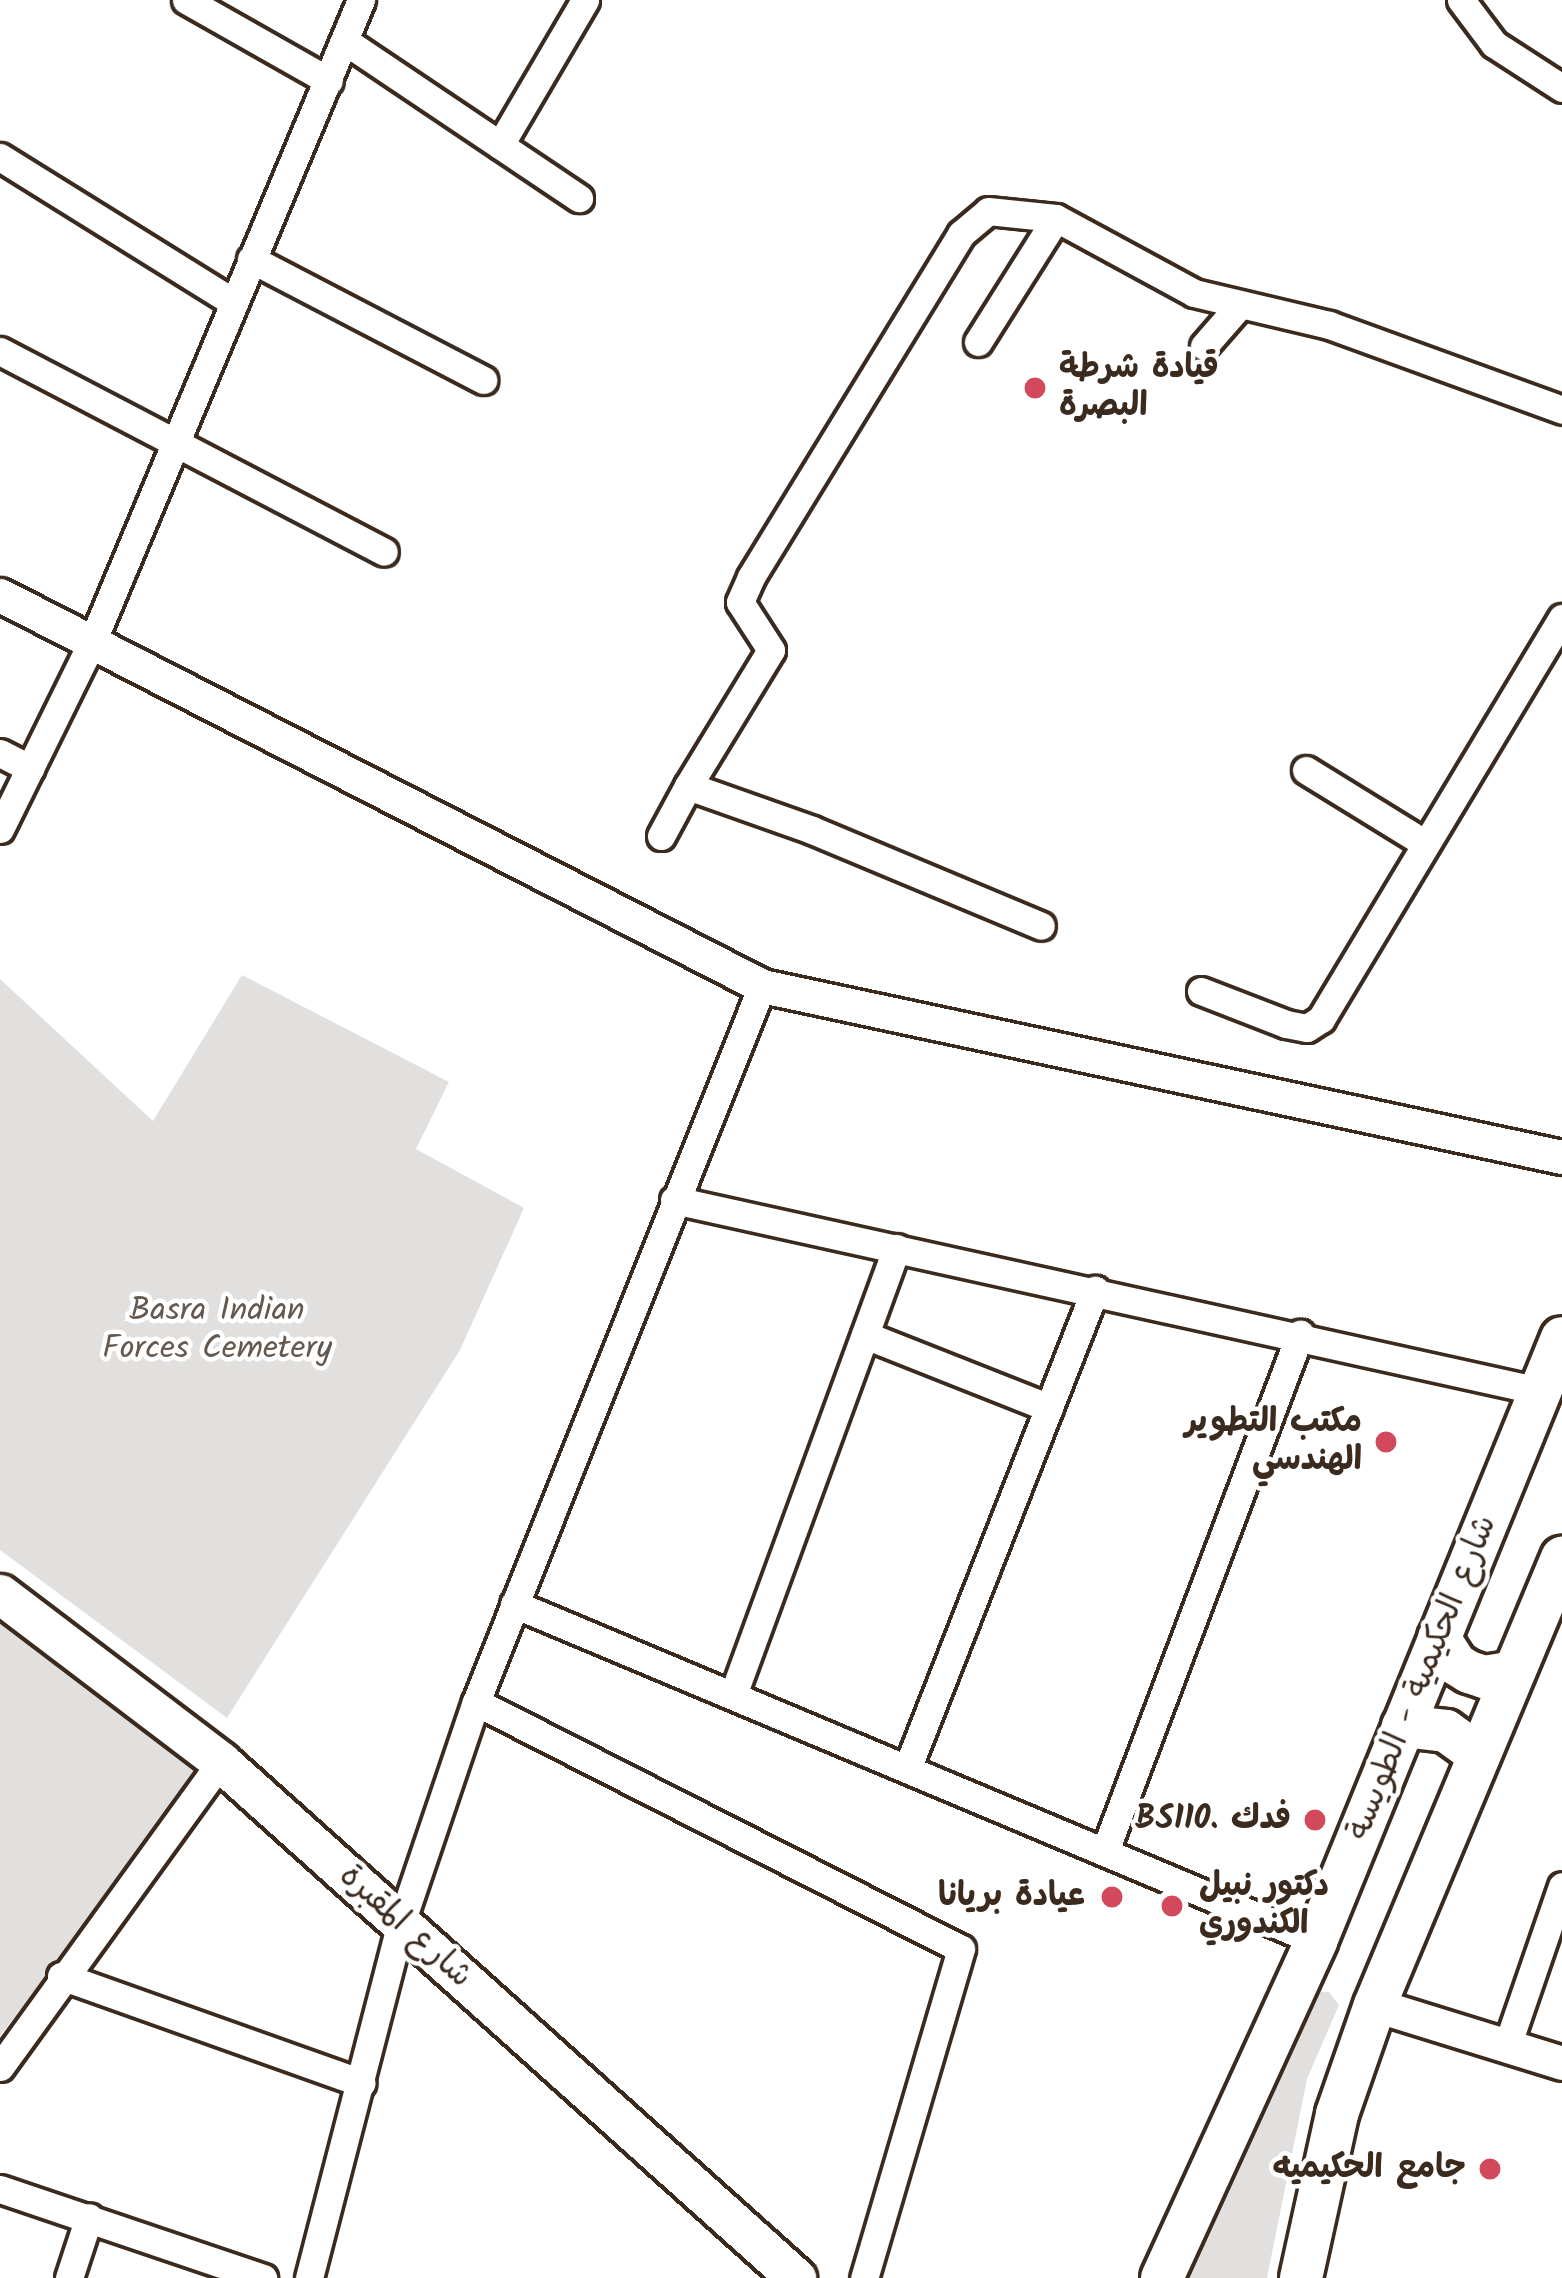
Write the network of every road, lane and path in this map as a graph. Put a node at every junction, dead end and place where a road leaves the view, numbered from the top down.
1 (186, 0) edge
2 (361, 0) edge
3 (585, 0) edge
4 (1461, 0) edge
5 (345, 41) junction
6 (329, 82) junction
7 (1562, 88) edge
8 (500, 145) junction
9 (0, 157) edge
10 (579, 198) dead end
11 (1056, 218) junction
12 (251, 259) junction
13 (233, 302) junction
14 (1240, 306) junction
15 (978, 342) dead end
16 (1204, 346) dead end
17 (0, 351) edge
18 (483, 380) dead end
19 (1562, 410) edge
20 (173, 440) junction
21 (384, 552) dead end
22 (0, 595) edge
23 (1562, 618) edge
24 (93, 640) junction
25 (0, 753) edge
26 (30, 768) junction
27 (1306, 770) dead end
28 (688, 786) junction
29 (0, 829) edge
30 (661, 836) dead end
31 (1424, 843) junction
32 (1041, 926) dead end
33 (762, 986) junction
34 (1201, 991) dead end
35 (1562, 1157) edge
36 (674, 1200) junction
37 (897, 1248) junction
38 (1095, 1290) junction
39 (1300, 1334) junction
40 (865, 1335) junction
41 (1562, 1338) edge
42 (1540, 1391) junction
43 (1048, 1408) junction
44 (1562, 1557) edge
45 (0, 1594) edge
46 (514, 1604) junction
47 (1439, 1638) junction
48 (1514, 1672) junction
49 (733, 1695) junction
50 (476, 1702) junction
51 (1403, 1726) junction
52 (1480, 1755) junction
53 (221, 1762) junction
54 (907, 1768) junction
55 (1105, 1851) junction
56 (1562, 1886) edge
57 (401, 1923) junction
58 (1316, 1941) junction
59 (61, 1976) junction
60 (1375, 2005) junction
61 (1507, 2046) junction
62 (1562, 2063) edge
63 (0, 2067) edge
64 (361, 2083) junction
65 (0, 2189) edge
66 (89, 2217) junction
67 (69, 2278) edge
68 (263, 2278) edge
69 (308, 2278) edge
70 (796, 2278) edge
71 (864, 2278) edge
72 (1162, 2278) edge
73 (1301, 2278) edge

1 - 6 street
2 - 5 street
3 - 8 street
4 - 7 street
5 - 6 street
5 - 8 street
6 - 12 street
8 - 10 street
9 - 13 street
11 - 14 street
11 - 15 street
11 - 28 street
12 - 13 street
12 - 18 street
13 - 20 street
14 - 16 street
14 - 19 street
17 - 20 street
20 - 21 street
20 - 24 street
22 - 24 street
23 - 31 street
24 - 26 street
24 - 33 street
25 - 26 street
26 - 29 street
27 - 31 street
28 - 30 street
28 - 32 street
31 - 34 street
33 - 35 street
33 - 36 street
36 - 37 street
36 - 46 street
37 - 38 street
37 - 40 street
38 - 39 street
38 - 43 street
39 - 42 street
39 - 55 street
40 - 43 street
40 - 49 street
41 - 42 main road, شارع الحكيمية - الطويسة
42 - 47 main road, شارع الحكيمية - الطويسة
43 - 54 street
44 - 48 main road
45 - 53 main road, شارع المقبرة
46 - 49 street
46 - 50 street
47 - 48 main road
47 - 51 main road, شارع الحكيمية - الطويسة
48 - 52 main road
49 - 54 street
50 - 57 street
50 - 71 street
51 - 52 main road
51 - 58 main road, شارع الحكيمية - الطويسة
52 - 60 main road
53 - 57 main road, شارع المقبرة
53 - 59 street
54 - 55 street
55 - 58 street
56 - 61 street
57 - 64 street
57 - 70 main road, شارع المقبرة
58 - 72 main road, شارع الحكيمية - الطويسة
59 - 63 street
59 - 64 street
60 - 61 street
60 - 73 main road
61 - 62 street
64 - 69 street
65 - 66 street
66 - 67 street
66 - 68 street

